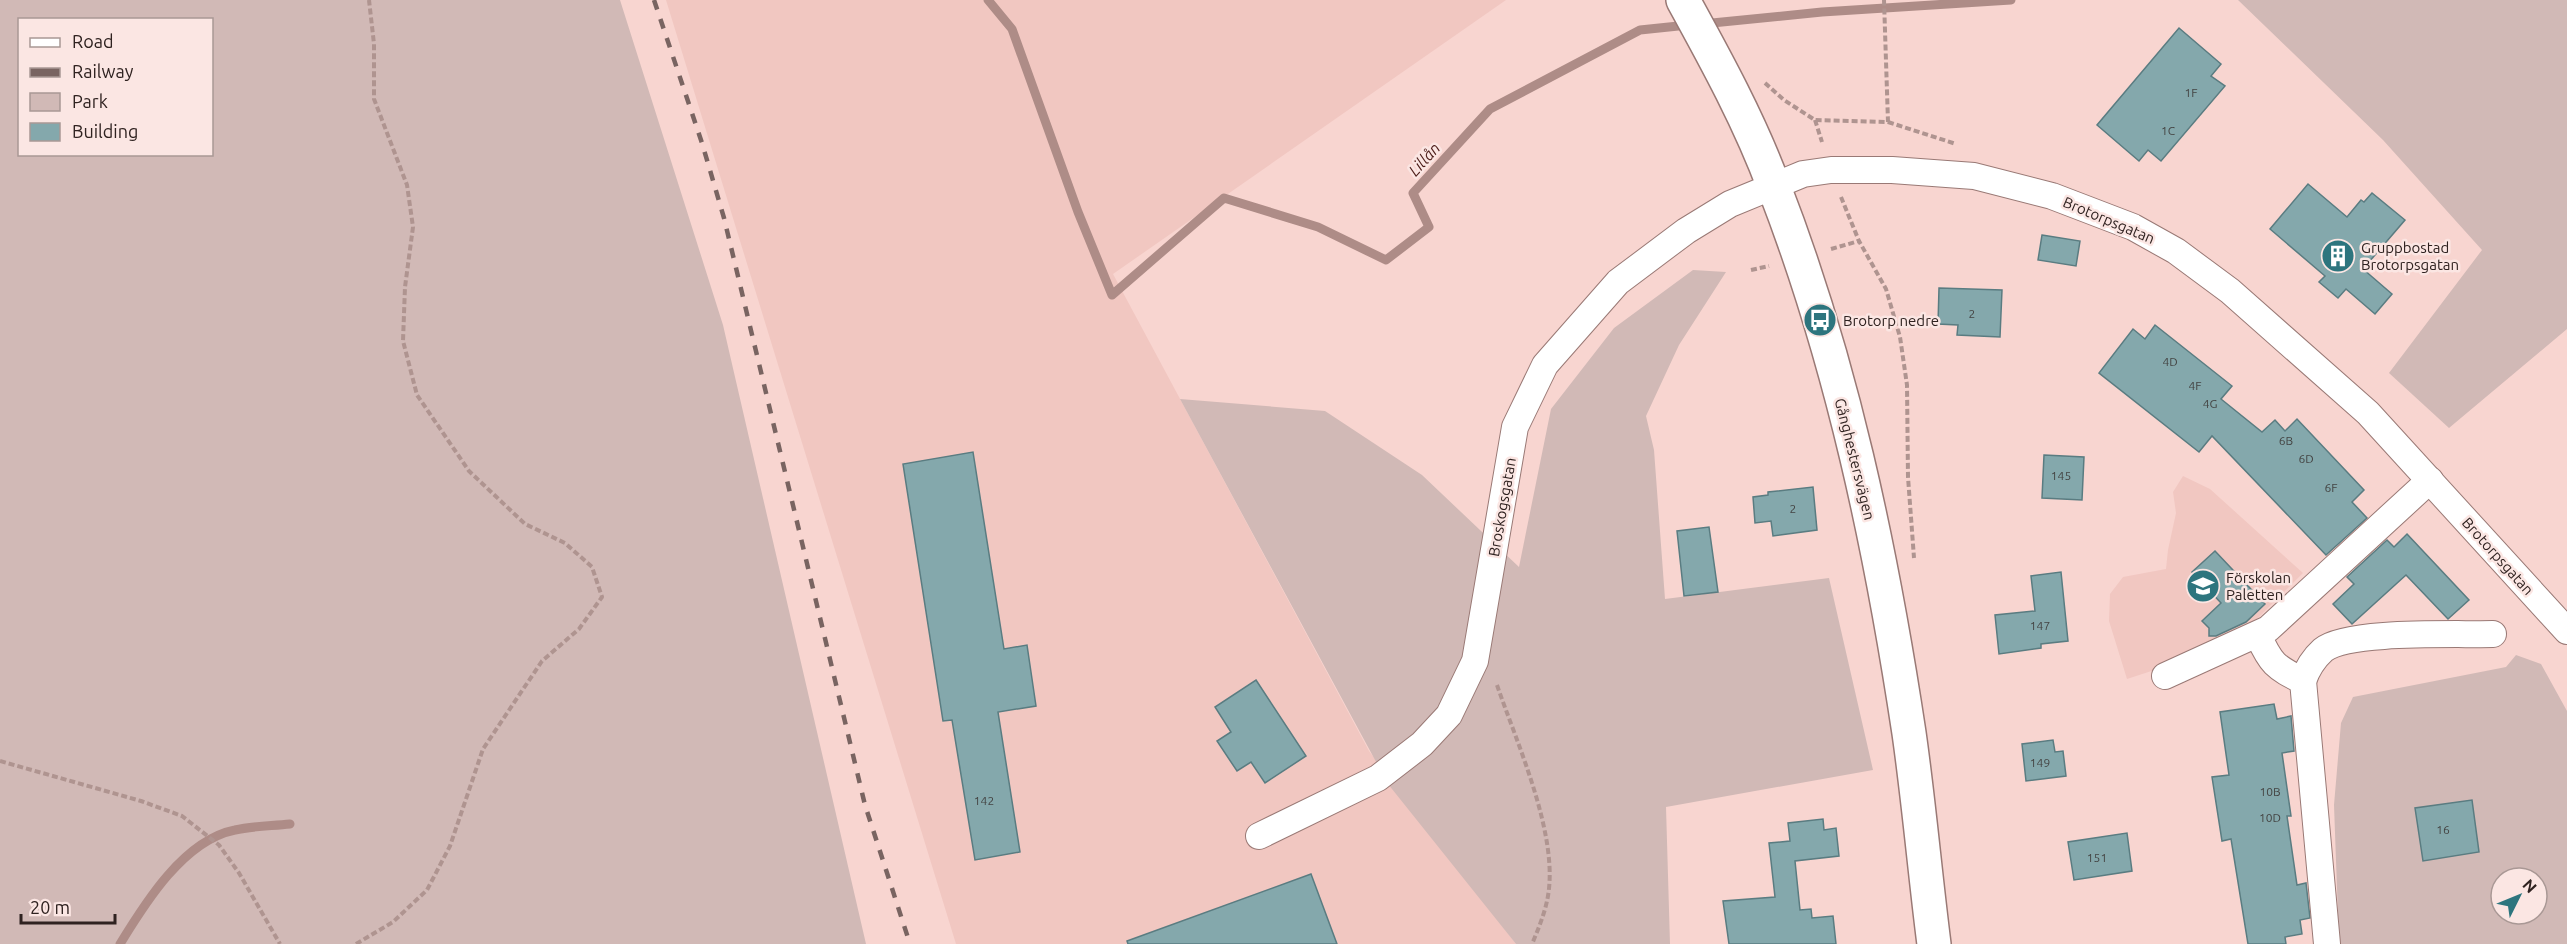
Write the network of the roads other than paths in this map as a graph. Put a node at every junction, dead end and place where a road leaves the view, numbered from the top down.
1 (1683, 0) edge
2 (1774, 185) junction
3 (2430, 480) junction
4 (2567, 631) edge
5 (2493, 634) dead end
6 (2258, 635) junction
7 (2165, 676) dead end
8 (2303, 681) junction
9 (1259, 836) dead end
10 (1934, 944) edge
11 (2327, 944) edge

1 - 2 street, Gånghestersvägen
2 - 3 street, Brotorpsgatan
2 - 9 street, Broskogsgatan
2 - 10 street, Gånghestersvägen
3 - 4 street, Brotorpsgatan
3 - 6 street
5 - 8 street
6 - 7 street
6 - 8 street
8 - 11 street

